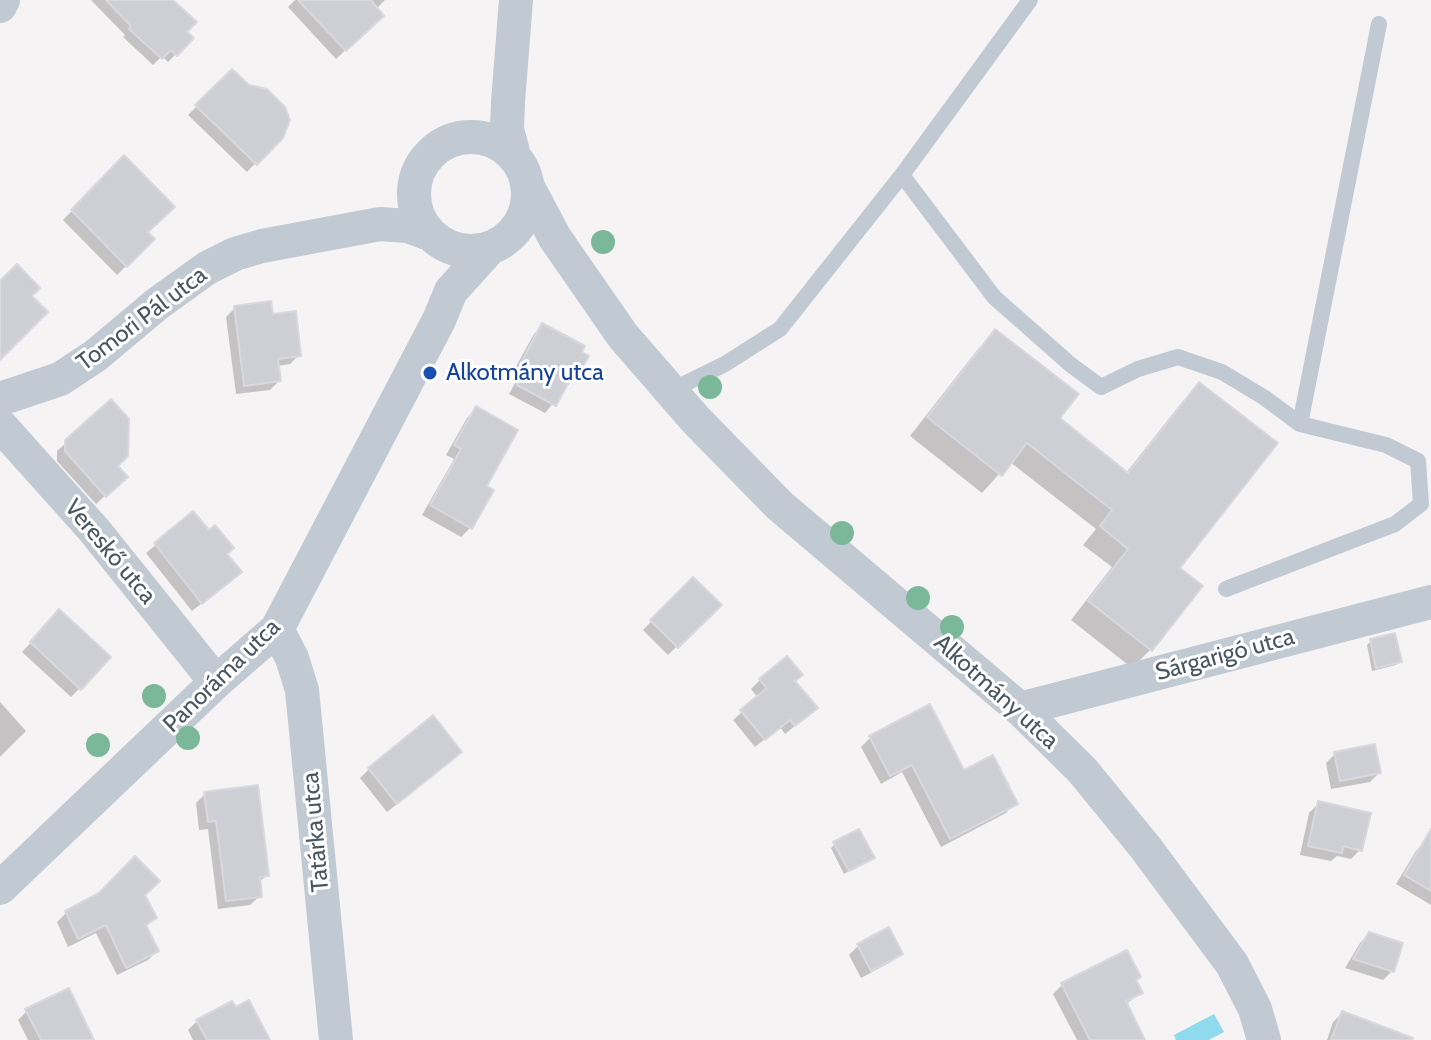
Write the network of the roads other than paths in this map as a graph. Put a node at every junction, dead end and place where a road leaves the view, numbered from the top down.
1 (3, 0) edge
2 (516, 0) edge
3 (1030, 0) edge
4 (0, 6) edge
5 (1379, 24) dead end
6 (508, 102) junction
7 (470, 136) junction
8 (514, 156) junction
9 (902, 175) junction
10 (414, 186) junction
11 (528, 187) junction
12 (380, 224) junction
13 (555, 238) junction
14 (436, 239) junction
15 (498, 244) junction
16 (451, 291) junction
17 (670, 391) junction
18 (0, 399) edge
19 (1300, 424) junction
20 (0, 425) edge
21 (1426, 505) edge
22 (1226, 589) dead end
23 (1431, 602) edge
24 (277, 629) junction
25 (216, 682) junction
26 (1020, 709) junction
27 (0, 888) edge
28 (336, 1040) edge
29 (1264, 1040) edge

1 - 4 street
2 - 6 street
3 - 9 lane
5 - 19 lane
6 - 7 street
6 - 8 street
7 - 8 street
7 - 10 street
8 - 11 street
9 - 17 lane
9 - 19 lane
10 - 12 street
10 - 14 street
11 - 13 street, Alkotmány utca
11 - 15 street
12 - 14 street, Tomori Pál utca
12 - 18 street, Tomori Pál utca
13 - 15 street
13 - 17 street, Alkotmány utca
14 - 15 street
14 - 16 street
15 - 16 street, Panoráma utca
16 - 24 street, Panoráma utca
17 - 26 street, Alkotmány utca
19 - 21 lane
20 - 25 street, Vereskő utca
21 - 22 lane
23 - 26 street, Sárgarigó utca
24 - 25 street, Panoráma utca
24 - 28 street, Tatárka utca
25 - 27 street, Panoráma utca
26 - 29 street, Alkotmány utca

